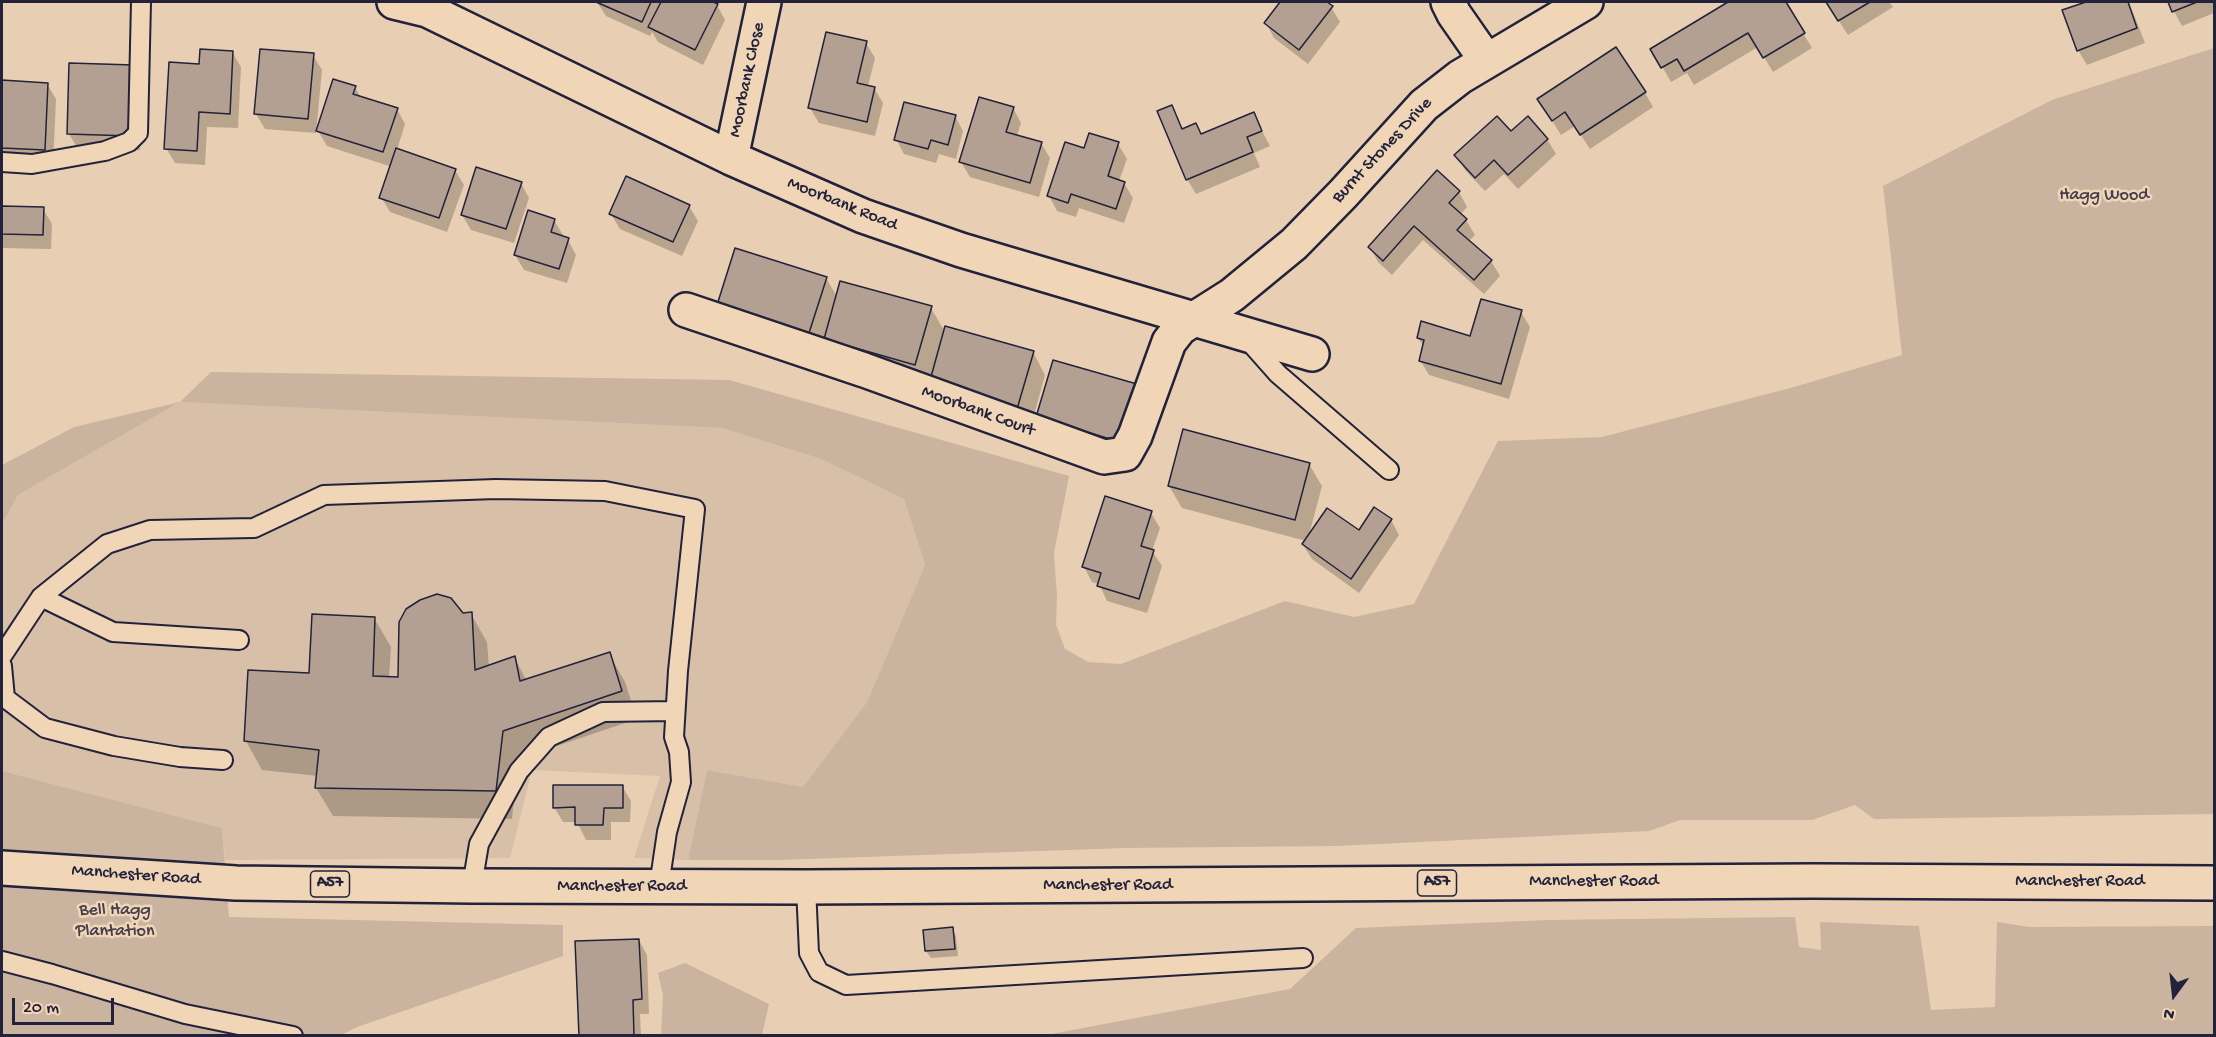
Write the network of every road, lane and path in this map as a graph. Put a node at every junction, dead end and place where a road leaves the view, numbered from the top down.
1 (141, 2) edge
2 (394, 2) edge
3 (764, 2) edge
4 (1448, 2) edge
5 (1586, 2) edge
6 (1486, 60) junction
7 (731, 158) junction
8 (2, 162) edge
9 (686, 310) dead end
10 (1194, 318) junction
11 (1240, 332) junction
12 (1311, 354) dead end
13 (1389, 470) dead end
14 (41, 597) junction
15 (239, 640) dead end
16 (2, 656) edge
17 (2, 666) edge
18 (675, 711) junction
19 (223, 760) dead end
20 (2, 868) edge
21 (2214, 883) edge
22 (472, 886) junction
23 (659, 886) junction
24 (806, 887) junction
25 (1303, 958) dead end
26 (2, 961) edge
27 (293, 1035) edge

1 - 8 lane
2 - 7 street, Moorbank Road
3 - 7 street, Moorbank Close
4 - 6 street
5 - 6 street, Burnt Stones Drive
6 - 10 street, Burnt Stones Drive
7 - 10 street, Moorbank Road
9 - 10 street, Moorbank Court
10 - 11 street, Moorbank Road
11 - 12 street, Moorbank Road
11 - 13 lane
14 - 15 lane
14 - 16 lane
14 - 18 lane
17 - 19 lane
18 - 22 lane
18 - 23 lane
20 - 22 street, Manchester Road / A57
21 - 24 street, Manchester Road / A57
22 - 23 street, Manchester Road / A57
23 - 24 street, Manchester Road / A57
24 - 25 lane
26 - 27 lane

